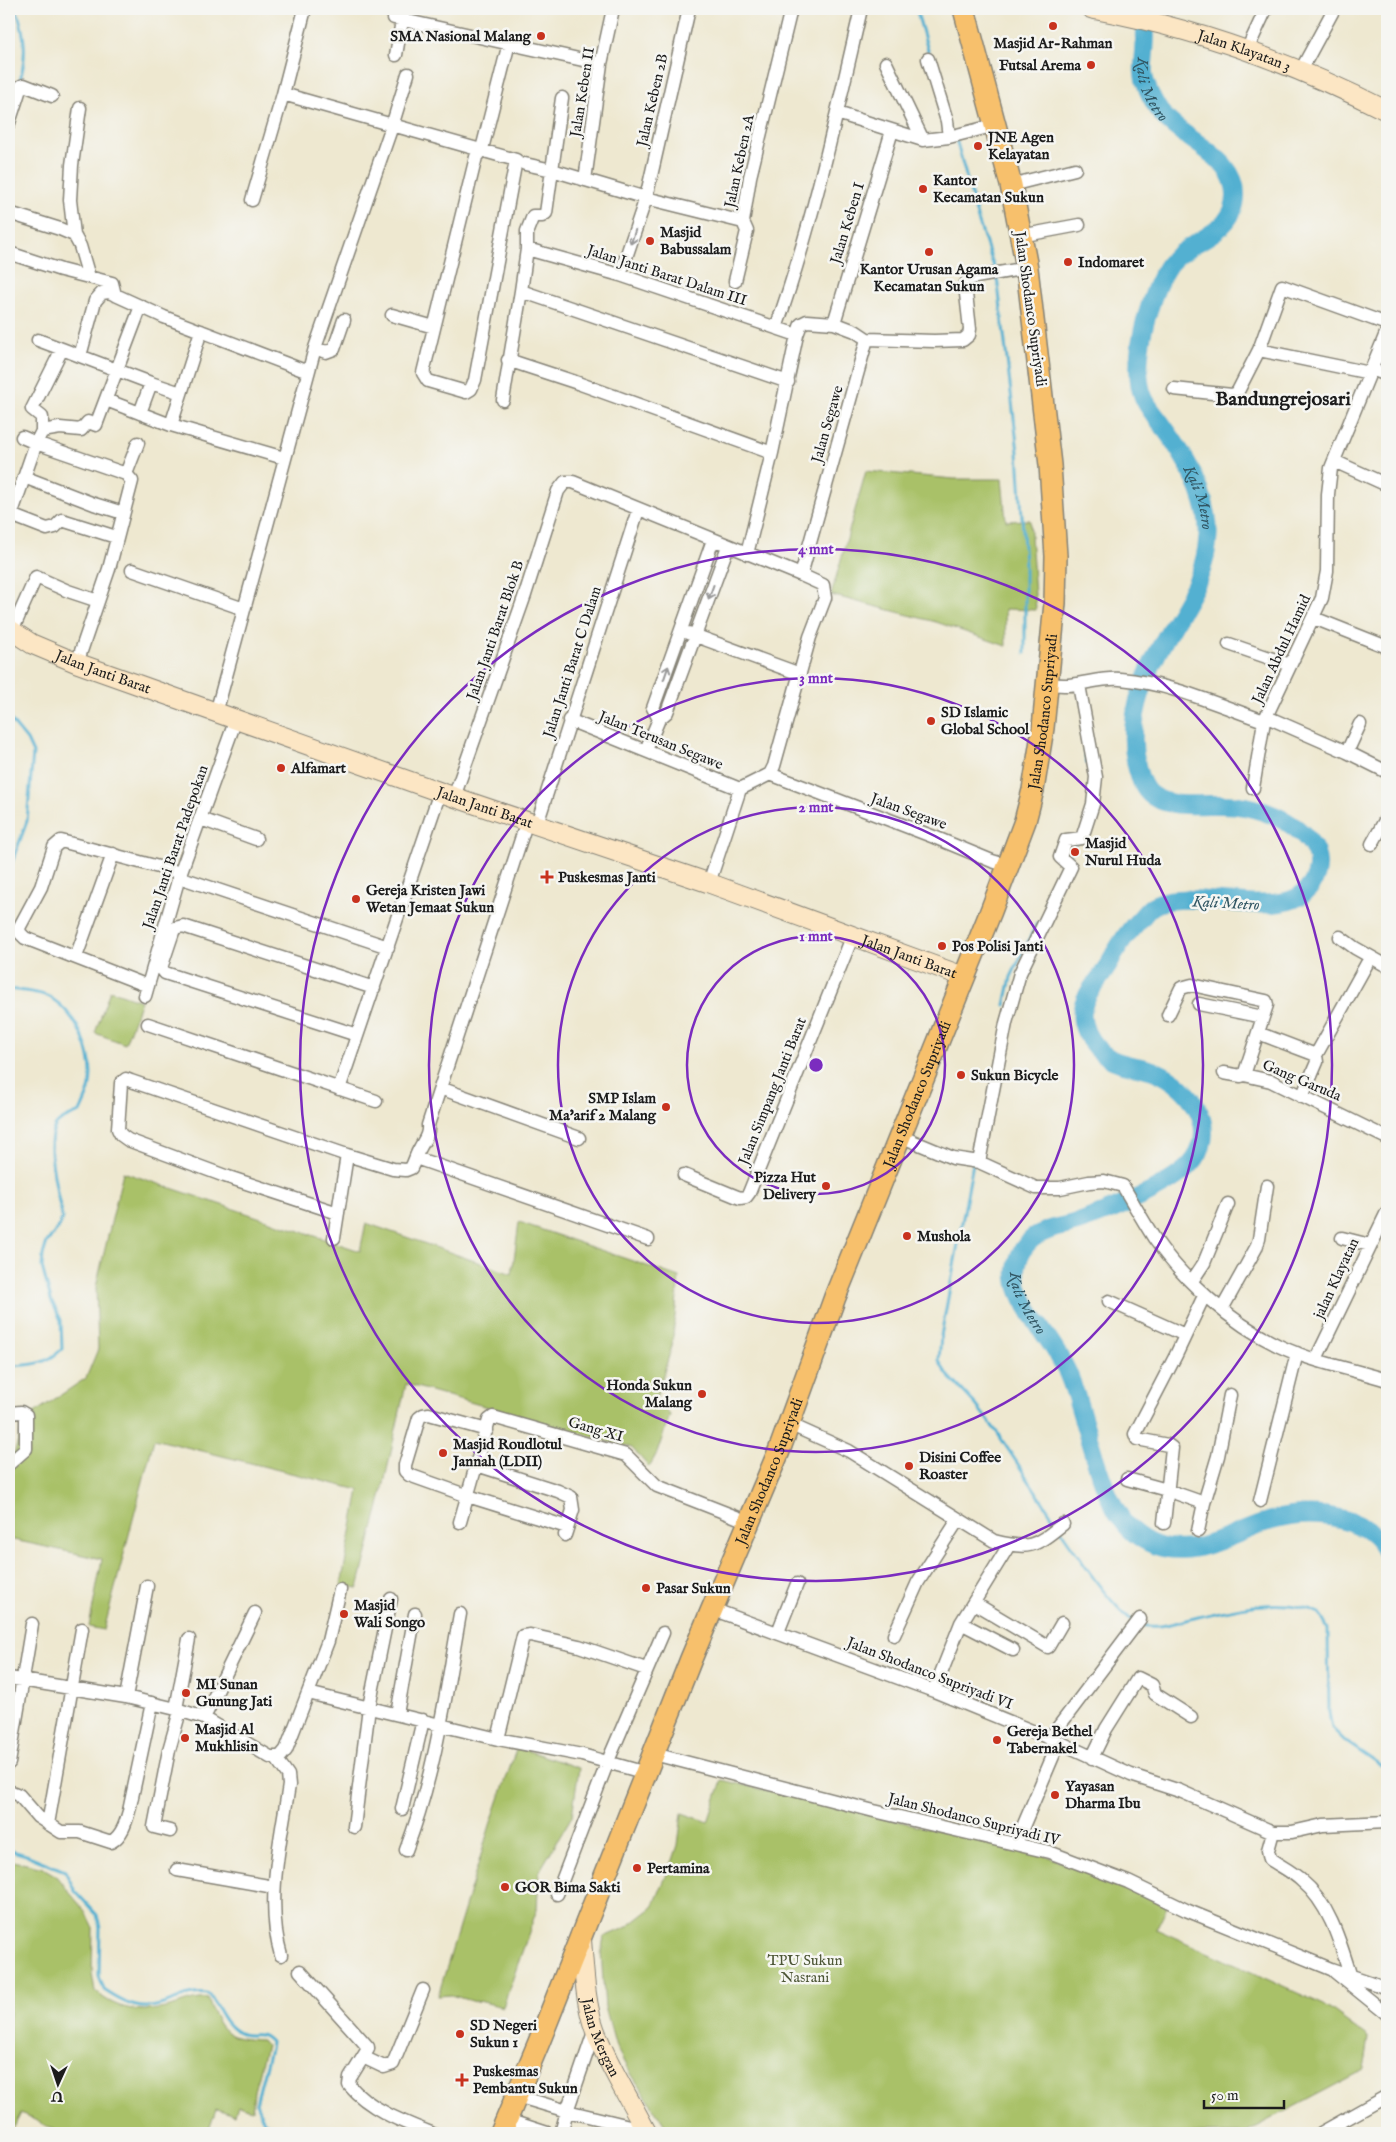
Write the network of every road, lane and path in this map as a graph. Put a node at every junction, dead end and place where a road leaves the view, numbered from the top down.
1 (305, 9) edge
2 (613, 9) edge
3 (689, 9) edge
4 (791, 9) edge
5 (861, 9) edge
6 (964, 9) edge
7 (1266, 9) edge
8 (1334, 9) edge
9 (1099, 10) edge
10 (400, 16) edge
11 (510, 43) junction
12 (1247, 50) junction
13 (396, 55) dead end
14 (928, 59) dead end
15 (886, 63) dead end
16 (601, 64) junction
17 (1301, 70) junction
18 (408, 74) dead end
19 (283, 94) junction
20 (52, 96) dead end
21 (562, 98) dead end
22 (80, 108) dead end
23 (1387, 112) edge
24 (837, 113) junction
25 (9, 123) edge
26 (996, 125) junction
27 (392, 126) junction
28 (892, 131) junction
29 (954, 136) junction
30 (923, 140) junction
31 (482, 149) junction
32 (525, 164) dead end
33 (1075, 169) dead end
34 (552, 170) junction
35 (585, 180) junction
36 (1011, 185) junction
37 (646, 198) junction
38 (252, 200) dead end
39 (9, 212) edge
40 (744, 222) junction
41 (1079, 225) dead end
42 (74, 235) junction
43 (1020, 236) junction
44 (527, 249) junction
45 (9, 253) edge
46 (1027, 268) junction
47 (620, 276) junction
48 (89, 277) junction
49 (735, 281) dead end
50 (521, 291) junction
51 (115, 295) junction
52 (141, 306) junction
53 (392, 315) dead end
54 (344, 320) dead end
55 (834, 323) junction
56 (1387, 324) edge
57 (434, 327) junction
58 (776, 328) junction
59 (201, 331) junction
60 (1387, 331) edge
61 (797, 335) junction
62 (867, 339) junction
63 (38, 340) dead end
64 (315, 348) junction
65 (62, 349) junction
66 (1260, 350) junction
67 (80, 356) junction
68 (508, 360) junction
69 (117, 370) junction
70 (1370, 371) junction
71 (308, 372) junction
72 (1387, 375) edge
73 (788, 382) junction
74 (151, 383) junction
75 (1174, 389) dead end
76 (182, 393) junction
77 (106, 400) junction
78 (502, 400) dead end
79 (140, 413) junction
80 (172, 425) junction
81 (42, 431) junction
82 (22, 437) dead end
83 (36, 443) junction
84 (138, 443) dead end
85 (772, 453) junction
86 (284, 458) junction
87 (1334, 461) junction
88 (126, 474) junction
89 (24, 477) junction
90 (1387, 485) edge
91 (638, 510) junction
92 (123, 513) junction
93 (10, 514) edge
94 (116, 537) junction
95 (713, 540) junction
96 (728, 546) junction
97 (747, 554) junction
98 (132, 570) dead end
99 (801, 575) junction
100 (98, 601) junction
101 (244, 609) junction
102 (1314, 618) junction
103 (10, 630) edge
104 (681, 631) junction
105 (694, 636) junction
106 (1229, 644) dead end
107 (1387, 647) edge
108 (77, 663) junction
109 (1290, 665) junction
110 (800, 674) junction
111 (1048, 683) junction
112 (1079, 685) junction
113 (216, 712) junction
114 (236, 719) junction
115 (658, 719) junction
116 (1266, 719) junction
117 (569, 720) junction
118 (1360, 724) dead end
119 (646, 750) junction
120 (1347, 752) junction
121 (1387, 772) edge
122 (770, 774) junction
123 (1253, 788) dead end
124 (740, 789) junction
125 (447, 794) junction
126 (1387, 817) edge
127 (201, 819) junction
128 (532, 822) junction
129 (256, 839) dead end
130 (1372, 844) dead end
131 (113, 854) junction
132 (1008, 866) junction
133 (180, 875) junction
134 (709, 883) junction
135 (853, 935) junction
136 (1340, 937) dead end
137 (388, 947) junction
138 (76, 958) junction
139 (1370, 958) junction
140 (1387, 966) edge
141 (965, 977) junction
142 (374, 988) junction
143 (1199, 1004) dead end
144 (1168, 1015) dead end
145 (1263, 1017) junction
146 (148, 1024) dead end
147 (1258, 1033) junction
148 (357, 1035) junction
149 (1316, 1055) junction
150 (1224, 1073) dead end
151 (1244, 1075) junction
152 (440, 1088) junction
153 (339, 1089) junction
154 (1302, 1096) junction
155 (376, 1101) dead end
156 (900, 1136) junction
157 (579, 1138) dead end
158 (1387, 1138) edge
159 (418, 1152) junction
160 (347, 1155) junction
161 (975, 1161) junction
162 (684, 1176) dead end
163 (1267, 1186) dead end
164 (1228, 1204) dead end
165 (1387, 1212) edge
166 (338, 1213) junction
167 (334, 1238) dead end
168 (1342, 1238) dead end
169 (648, 1239) dead end
170 (1370, 1245) junction
171 (1192, 1281) junction
172 (1204, 1296) junction
173 (1110, 1301) dead end
174 (1222, 1309) junction
175 (1185, 1335) junction
176 (1297, 1353) junction
177 (1316, 1359) junction
178 (1387, 1380) edge
179 (1230, 1395) dead end
180 (9, 1413) edge
181 (789, 1424) junction
182 (487, 1430) junction
183 (9, 1464) edge
184 (477, 1465) junction
185 (1127, 1479) dead end
186 (1167, 1490) junction
187 (468, 1496) junction
188 (1260, 1501) dead end
189 (1204, 1503) junction
190 (958, 1520) junction
191 (460, 1522) dead end
192 (749, 1522) junction
193 (1164, 1523) dead end
194 (1059, 1527) dead end
195 (1198, 1531) dead end
196 (1009, 1545) junction
197 (797, 1584) dead end
198 (147, 1586) dead end
199 (340, 1590) dead end
200 (392, 1599) dead end
201 (974, 1603) junction
202 (712, 1609) junction
203 (255, 1613) dead end
204 (415, 1614) dead end
205 (460, 1614) dead end
206 (961, 1623) junction
207 (1062, 1623) dead end
208 (1137, 1623) dead end
209 (32, 1624) dead end
210 (82, 1629) dead end
211 (778, 1632) junction
212 (663, 1633) dead end
213 (894, 1635) dead end
214 (189, 1639) dead end
215 (1013, 1650) dead end
216 (646, 1669) junction
217 (9, 1678) edge
218 (22, 1680) junction
219 (71, 1688) junction
220 (934, 1691) junction
221 (308, 1693) junction
222 (126, 1697) junction
223 (152, 1703) junction
224 (369, 1707) junction
225 (178, 1710) junction
226 (397, 1714) junction
227 (1191, 1717) dead end
228 (204, 1718) junction
229 (423, 1720) junction
230 (440, 1724) junction
231 (498, 1739) junction
232 (1054, 1740) junction
233 (276, 1758) junction
234 (1092, 1758) junction
235 (608, 1761) junction
236 (9, 1763) edge
237 (650, 1764) junction
238 (9, 1791) edge
239 (402, 1809) dead end
240 (1387, 1822) edge
241 (48, 1824) junction
242 (354, 1827) dead end
243 (170, 1831) dead end
244 (1272, 1832) junction
245 (1016, 1844) junction
246 (406, 1850) dead end
247 (177, 1870) dead end
248 (274, 1887) junction
249 (557, 1894) dead end
250 (582, 1934) junction
251 (281, 1955) dead end
252 (1331, 1969) junction
253 (300, 1971) dead end
254 (1350, 1974) junction
255 (1387, 1988) edge
256 (424, 1990) dead end
257 (1387, 2014) edge
258 (595, 2029) junction
259 (363, 2057) junction
260 (517, 2096) junction
261 (1387, 2096) edge
262 (567, 2111) junction
263 (1350, 2118) junction
264 (504, 2126) edge
265 (646, 2132) edge
266 (431, 2133) edge
267 (547, 2133) edge
268 (561, 2133) edge
269 (1321, 2133) edge
270 (1348, 2133) edge

1 - 19 street
2 - 16 street, Jalan Keben II
3 - 37 street, Jalan Keben 2B
4 - 40 street, Jalan Keben 2A
5 - 24 street
6 - 26 main road, Jalan Shodanco Supriyadi
7 - 12 street
8 - 17 street
9 - 12 street, Jalan Klayatan 3
10 - 11 street
10 - 13 street
11 - 16 street
11 - 31 street
12 - 17 street, Jalan Klayatan 3
14 - 29 street
15 - 30 street
16 - 35 street, Jalan Keben II
17 - 23 street, Jalan Klayatan 3
18 - 27 street
19 - 27 street
19 - 38 street
20 - 25 street
21 - 34 street
22 - 42 street
24 - 28 street
24 - 58 street
26 - 29 street
26 - 36 main road, Jalan Shodanco Supriyadi
27 - 31 street
27 - 64 street
28 - 30 street
28 - 55 street, Jalan Keben I
29 - 30 street
31 - 57 street
31 - 57 street
32 - 34 street, Jalan Keben 2A
33 - 36 street
34 - 35 street, Jalan Keben 2A
34 - 44 street
35 - 37 street, Jalan Keben 2A
36 - 43 main road, Jalan Shodanco Supriyadi
37 - 40 street, Jalan Keben 2A
37 -> 47 street, Jalan Keben 2B
39 - 42 street
40 - 49 street
41 - 43 street
42 - 48 street
43 - 46 main road, Jalan Shodanco Supriyadi
44 - 47 street, Jalan Janti Barat Dalam III
44 - 50 street
45 - 48 street
46 - 62 street
46 - 111 main road, Jalan Shodanco Supriyadi
47 - 58 street, Jalan Janti Barat Dalam III
48 - 51 street
50 - 68 street
50 - 73 street
51 - 52 street
51 - 67 street
52 - 59 street
52 - 69 street
53 - 57 street
54 - 64 street
55 - 61 street
55 - 62 street
56 - 66 street
58 - 61 street, Jalan Janti Barat Dalam III
59 - 71 street
59 - 76 street
60 - 70 street, Jalan Abdul Hamid
61 - 73 street
62 - 99 street, Jalan Segawe
63 - 65 street
64 - 71 street
65 - 67 street
65 - 81 street
66 - 70 street
66 - 75 street
67 - 69 street
68 - 78 street
68 - 85 street
69 - 74 street
69 - 77 street
70 - 72 street
70 - 87 street, Jalan Abdul Hamid
71 - 86 street
73 - 85 street
74 - 76 street
74 - 79 street
76 - 80 street
77 - 79 street
77 - 81 street
79 - 80 street
80 - 86 street
81 - 83 street
82 - 83 street
83 - 88 street
83 - 89 street
84 - 88 street
85 - 97 street
86 - 101 street
87 - 90 street
87 - 102 street, Jalan Abdul Hamid
88 - 92 street
89 - 92 street
89 - 93 street
91 - 95 street
91 - 117 street, Jalan Janti Barat C Dalam
91 - 125 street, Jalan Janti Barat Blok B
92 - 94 street
93 - 94 street
94 - 100 street
95 - 96 street
95 - 104 street
96 - 97 street
96 -> 105 street
97 - 99 street
98 - 101 street
99 - 110 street
100 - 103 street
100 - 108 street
101 - 113 street
102 - 107 street
102 - 109 street, Jalan Abdul Hamid
103 - 108 street, Jalan Janti Barat
104 - 105 street
115 -> 104 street
105 - 110 street
105 - 115 street
106 - 109 street
108 - 113 street, Jalan Janti Barat
109 - 116 street, Jalan Abdul Hamid
110 - 122 street
111 - 112 street
111 - 132 main road, Jalan Shodanco Supriyadi
112 - 116 street
112 - 161 street
113 - 114 street, Jalan Janti Barat
114 - 125 street, Jalan Janti Barat
114 - 127 street, Jalan Janti Barat Padepokan
115 - 119 street
116 - 120 street
116 - 123 street, Jalan Abdul Hamid
117 - 119 street, Jalan Terusan Segawe
117 - 128 street, Jalan Janti Barat C Dalam
118 - 120 street
119 - 124 street, Jalan Terusan Segawe
120 - 121 street
122 - 124 street
122 - 132 street, Jalan Segawe
124 - 134 street
125 - 128 street, Jalan Janti Barat
125 - 137 street, Jalan Janti Barat Blok B
126 - 130 street
127 - 129 street
127 - 133 street, Jalan Janti Barat Padepokan
128 - 134 street, Jalan Janti Barat
128 - 152 street, Jalan Janti Barat C Dalam
131 - 133 street
131 - 138 street
131 - 138 street
132 - 141 main road, Jalan Shodanco Supriyadi
133 - 137 street
133 - 138 street, Jalan Janti Barat Padepokan
134 - 135 street, Jalan Janti Barat
135 - 141 street, Jalan Janti Barat
135 - 162 street, Jalan Simpang Janti Barat
136 - 139 street
137 - 142 street, Jalan Janti Barat Blok B
139 - 140 street
139 - 149 street
141 - 156 main road, Jalan Shodanco Supriyadi
142 - 148 street, Jalan Janti Barat Blok B
142 - 148 street
143 - 145 street
144 - 145 street
145 - 147 street, Gang Garuda
146 - 153 street
147 - 149 street
147 - 151 street, Gang Garuda
148 - 153 street, Jalan Janti Barat Blok B
149 - 154 street
150 - 151 street
151 - 154 street, Gang Garuda
152 - 157 street
152 - 159 street, Jalan Janti Barat C Dalam
153 - 155 street
154 - 158 street, Gang Garuda
156 - 161 street
156 - 181 main road, Jalan Shodanco Supriyadi
159 - 160 street
159 - 169 street
160 - 166 street
160 - 166 street
161 - 171 street
163 - 174 street
164 - 171 street
165 - 170 street, jalan Klayatan
166 - 167 street
168 - 170 street
170 - 177 street, jalan Klayatan
171 - 172 street
172 - 174 street
172 - 175 street
173 - 175 street
174 - 176 street
175 - 186 street
176 - 177 street
176 - 188 street
177 - 178 street
179 - 189 street
180 - 183 street
181 - 190 street
181 - 192 main road, Jalan Shodanco Supriyadi
182 - 184 street
182 - 187 street
182 - 192 street, Gang XI
184 - 187 street
184 - 187 street
185 - 186 street
186 - 189 street
186 - 193 street
187 - 191 street
189 - 195 street
190 - 196 street
190 - 213 street
192 - 202 main road, Jalan Shodanco Supriyadi
194 - 196 street
196 - 201 street
197 - 211 street
198 - 222 street
199 - 221 street
200 - 224 street
201 - 206 street
201 - 207 street
202 - 211 street, Jalan Shodanco Supriyadi VI
202 - 237 main road, Jalan Shodanco Supriyadi
203 - 228 street
204 - 226 street
205 - 230 street
206 - 215 street
206 - 220 street
208 - 232 street
209 - 218 street
210 - 219 street
211 - 220 street, Jalan Shodanco Supriyadi VI
212 - 216 street
214 - 225 street
216 - 231 street
216 - 235 street
217 - 218 street
218 - 219 street
218 - 236 street
219 - 222 street
219 - 241 street
220 - 232 street, Jalan Shodanco Supriyadi VI
221 - 224 street, Jalan Shodanco Supriyadi IV
221 - 233 street
222 - 223 street
223 - 225 street
223 - 241 street
224 - 226 street, Jalan Shodanco Supriyadi IV
224 - 242 street
225 - 228 street
225 - 243 street
226 - 229 street, Jalan Shodanco Supriyadi IV
227 - 234 street
228 - 233 street
229 - 230 street, Jalan Shodanco Supriyadi IV
229 - 239 street
230 - 231 street, Jalan Shodanco Supriyadi IV
230 - 246 street
231 - 235 street, Jalan Shodanco Supriyadi IV
232 - 234 street, Jalan Shodanco Supriyadi VI
232 - 245 street
233 - 248 street
234 - 244 street, Jalan Shodanco Supriyadi VI
235 - 237 street, Jalan Shodanco Supriyadi IV
235 - 249 street
237 - 245 street, Jalan Shodanco Supriyadi IV
237 - 250 main road, Jalan Shodanco Supriyadi
238 - 241 street
240 - 244 street
244 - 254 street
245 - 252 street, Jalan Shodanco Supriyadi IV
247 - 248 street
248 - 251 street
250 - 258 street, Jalan Mergan
250 - 260 main road, Jalan Shodanco Supriyadi
252 - 254 street
252 - 257 street
253 - 259 street
254 - 255 street
256 - 259 street
258 - 262 street
258 - 265 street, Jalan Mergan
259 - 266 street
260 - 262 street
260 - 264 main road, Jalan Shodanco Supriyadi
261 - 263 street
262 - 265 street
262 - 268 street
263 - 269 street
263 - 270 street
264 - 267 street

